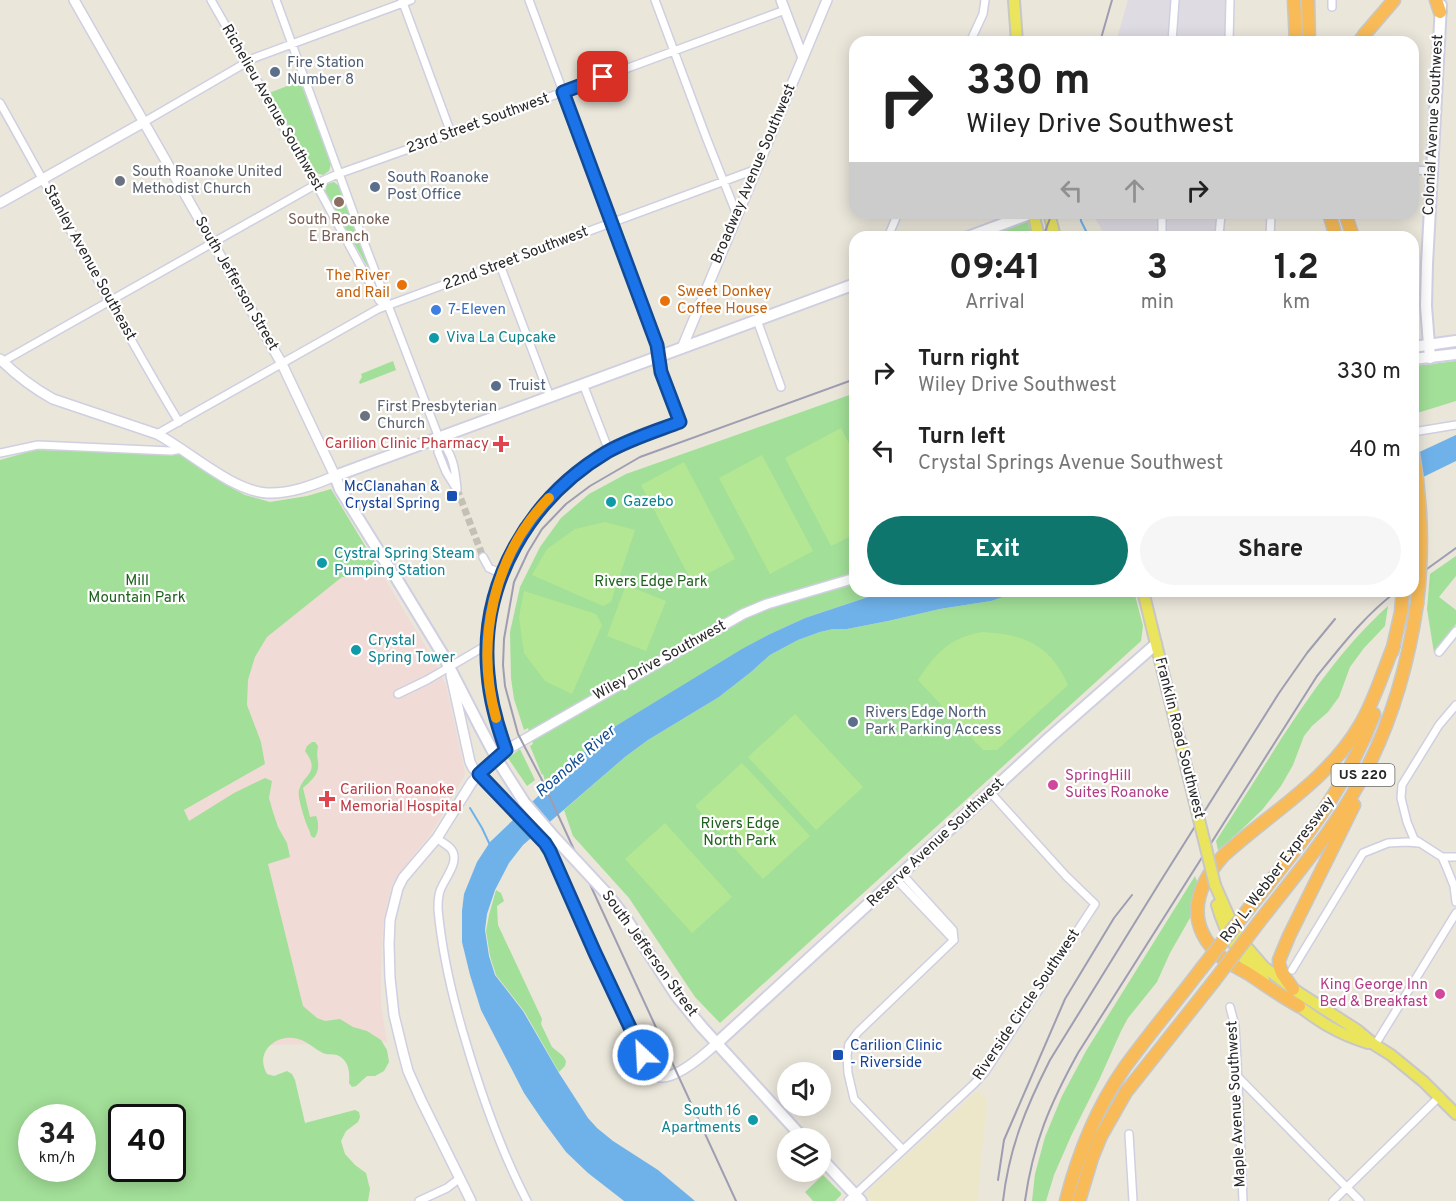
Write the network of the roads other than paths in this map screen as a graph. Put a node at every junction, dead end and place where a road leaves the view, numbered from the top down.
1 (75, 0) edge
2 (211, 0) edge
3 (276, 0) edge
4 (411, 0) edge
5 (529, 0) edge
6 (655, 0) edge
7 (827, 0) edge
8 (985, 0) edge
9 (1014, 0) edge
10 (1175, 0) edge
11 (1230, 0) edge
12 (1287, 0) edge
13 (1294, 0) edge
14 (1308, 0) edge
15 (1394, 0) edge
16 (403, 2) edge
17 (1439, 4) edge
18 (783, 5) edge
19 (1295, 21) junction
20 (973, 36) edge
21 (1017, 36) edge
22 (1172, 36) edge
23 (1229, 36) edge
24 (1296, 36) edge
25 (1309, 36) edge
26 (1364, 36) edge
27 (292, 44) junction
28 (674, 50) junction
29 (803, 58) junction
30 (246, 63) junction
31 (563, 92) junction
32 (0, 103) edge
33 (144, 122) junction
34 (451, 133) junction
35 (757, 169) junction
36 (1419, 170) edge
37 (1432, 171) junction
38 (338, 174) junction
39 (43, 178) junction
40 (723, 181) junction
41 (316, 184) junction
42 (0, 203) edge
43 (737, 215) junction
44 (1016, 219) edge
45 (611, 222) junction
46 (984, 231) edge
47 (213, 243) junction
48 (500, 265) junction
49 (849, 286) edge
50 (110, 300) junction
51 (388, 306) junction
52 (757, 320) junction
53 (1456, 340) edge
54 (1429, 345) junction
55 (1419, 346) edge
56 (682, 348) junction
57 (1456, 354) edge
58 (659, 356) junction
59 (1430, 358) junction
60 (1419, 359) edge
61 (1, 360) edge
62 (282, 363) junction
63 (583, 384) junction
64 (781, 387) dead end
65 (550, 397) junction
66 (179, 422) junction
67 (1456, 425) edge
68 (1419, 431) edge
69 (157, 435) junction
70 (439, 438) junction
71 (182, 449) junction
72 (609, 451) junction
73 (0, 453) edge
74 (335, 476) junction
75 (1419, 496) edge
76 (483, 557) tunnel mouth
77 (502, 574) junction
78 (849, 580) edge
79 (1419, 587) edge
80 (1144, 597) edge
81 (1402, 597) edge
82 (1418, 597) edge
83 (1456, 631) edge
84 (1156, 644) junction
85 (487, 645) junction
86 (1394, 645) junction
87 (1439, 652) dead end
88 (449, 666) junction
89 (398, 694) dead end
90 (1456, 705) edge
91 (1386, 728) junction
92 (506, 750) junction
93 (479, 774) junction
94 (990, 792) junction
95 (437, 838) junction
96 (1418, 843) junction
97 (1442, 857) junction
98 (1456, 857) edge
99 (899, 877) junction
100 (1215, 885) junction
101 (1456, 902) edge
102 (1456, 913) edge
103 (1292, 970) dead end
104 (1293, 989) junction
105 (1299, 1006) junction
106 (1230, 1007) dead end
107 (717, 1043) junction
108 (1374, 1045) junction
109 (1238, 1077) junction
110 (1440, 1096) junction
111 (1456, 1114) edge
112 (794, 1128) edge
113 (1129, 1134) dead end
114 (903, 1150) junction
115 (831, 1170) edge
116 (460, 1178) junction
117 (1347, 1187) junction
118 (855, 1199) edge
119 (419, 1201) edge
120 (471, 1201) edge
121 (527, 1201) edge
122 (1066, 1201) edge
123 (1079, 1201) edge
124 (1133, 1201) edge
125 (1243, 1201) edge
126 (1333, 1201) edge
127 (1360, 1201) edge

1 - 33 street, South Jefferson Street
2 - 30 street, Richelieu Avenue Southwest
3 - 27 street
4 - 16 street
5 - 31 street
6 - 28 street
7 - 29 street, Broadway Avenue Southwest
8 - 20 street
9 - 21 main road
10 - 22 street
11 - 23 street
12 - 19 highway
13 - 19 highway
14 - 25 highway
15 - 26 highway
16 - 27 street
16 - 34 street
17 - 37 main road, Colonial Avenue Southwest
18 - 28 street, 23rd Street Southwest
18 - 29 street
19 - 24 highway
27 - 30 street
27 - 38 street
28 - 31 street, 23rd Street Southwest
28 - 40 street
29 - 35 street, Broadway Avenue Southwest
30 - 33 street
30 - 41 street, Richelieu Avenue Southwest
31 - 34 street, 23rd Street Southwest
31 - 45 street
32 - 39 street, Stanley Avenue Southeast
33 - 39 street
33 - 47 street, South Jefferson Street
34 - 38 street, 23rd Street Southwest
35 - 40 street, 22nd Street Southwest
35 - 43 street, Broadway Avenue Southwest
36 - 37 street
37 - 54 main road, Colonial Avenue Southwest
38 - 41 street, 23rd Street Southwest
38 - 51 street
39 - 42 street
39 - 50 street, Stanley Avenue Southeast
40 - 43 street
40 - 45 street, 22nd Street Southwest
41 - 47 street, 23rd Street Southwest
41 - 51 street, Richelieu Avenue Southwest
43 - 56 street, Broadway Avenue Southwest
44 - 46 main road
45 - 48 street, 22nd Street Southwest
45 - 58 street
47 - 50 street, 23rd Street Southwest
47 - 62 street, South Jefferson Street
48 - 51 street, 22nd Street Southwest
48 - 65 street
49 - 52 main road
50 - 61 street, 23rd Street Southwest
50 - 66 street, Stanley Avenue Southeast
51 - 62 street, 22nd Street Southwest
51 - 70 street
52 - 56 main road
52 - 64 street
53 - 54 main road
54 - 55 main road
54 - 59 main road, Colonial Avenue Southwest
56 - 58 main road
57 - 59 main road
58 - 63 main road
58 - 72 street
59 - 60 main road
61 - 69 street
62 - 66 street, 22nd Street Southwest
62 - 74 street, South Jefferson Street
63 - 65 main road
63 - 72 street
65 - 70 main road
66 - 69 street, 22nd Street Southwest
67 - 68 street
69 - 71 street
70 - 70 street
70 - 74 main road
71 - 73 street
71 - 74 street
72 - 77 street
74 - 88 main road, South Jefferson Street
75 - 79 highway, Roy L. Webber Expressway / US 220, bridge
76 - 77 street
77 - 85 street
78 - 92 street, Wiley Drive Southwest
80 - 84 main road, Franklin Road Southwest
81 - 86 highway, Roy L. Webber Expressway / US 220
82 - 91 highway, Roy L. Webber Expressway / US 220, bridge
83 - 87 street
84 - 94 main road, Reserve Avenue Southwest
84 - 100 main road, Franklin Road Southwest, bridge
85 - 88 street
85 - 92 street
86 - 105 highway
86 - 122 highway, Roy L. Webber Expressway / US 220, bridge
88 - 89 street
88 - 93 street
88 - 107 main road, South Jefferson Street, bridge
90 - 96 street
91 - 104 highway
91 - 123 highway, Roy L. Webber Expressway / US 220, bridge
92 - 93 street, Wiley Drive Southwest
93 - 95 street, Wiley Drive Southwest
93 - 107 street
94 - 99 main road, Reserve Avenue Southwest
94 - 114 street, Riverside Circle Southwest
95 - 116 street, Wiley Drive Southwest
95 - 121 street
96 - 97 street
96 - 103 street
97 - 98 street
97 - 101 street
99 - 107 main road, Reserve Avenue Southwest
99 - 114 street
100 - 104 main road, Franklin Road Southwest
100 - 105 main road, Franklin Road Southwest
102 - 108 street
104 - 108 main road, Franklin Road Southwest
105 - 108 main road, Franklin Road Southwest
106 - 109 street, Maple Avenue Southwest
107 - 112 main road, South Jefferson Street
108 - 110 main road, Franklin Road Southwest
109 - 117 street
109 - 125 street, Maple Avenue Southwest
110 - 111 main road, Franklin Road Southwest
110 - 117 street
113 - 124 street
114 - 118 street, Riverside Circle Southwest
115 - 118 main road
116 - 119 street
116 - 120 street, Wiley Drive Southwest
117 - 126 street
117 - 127 street

